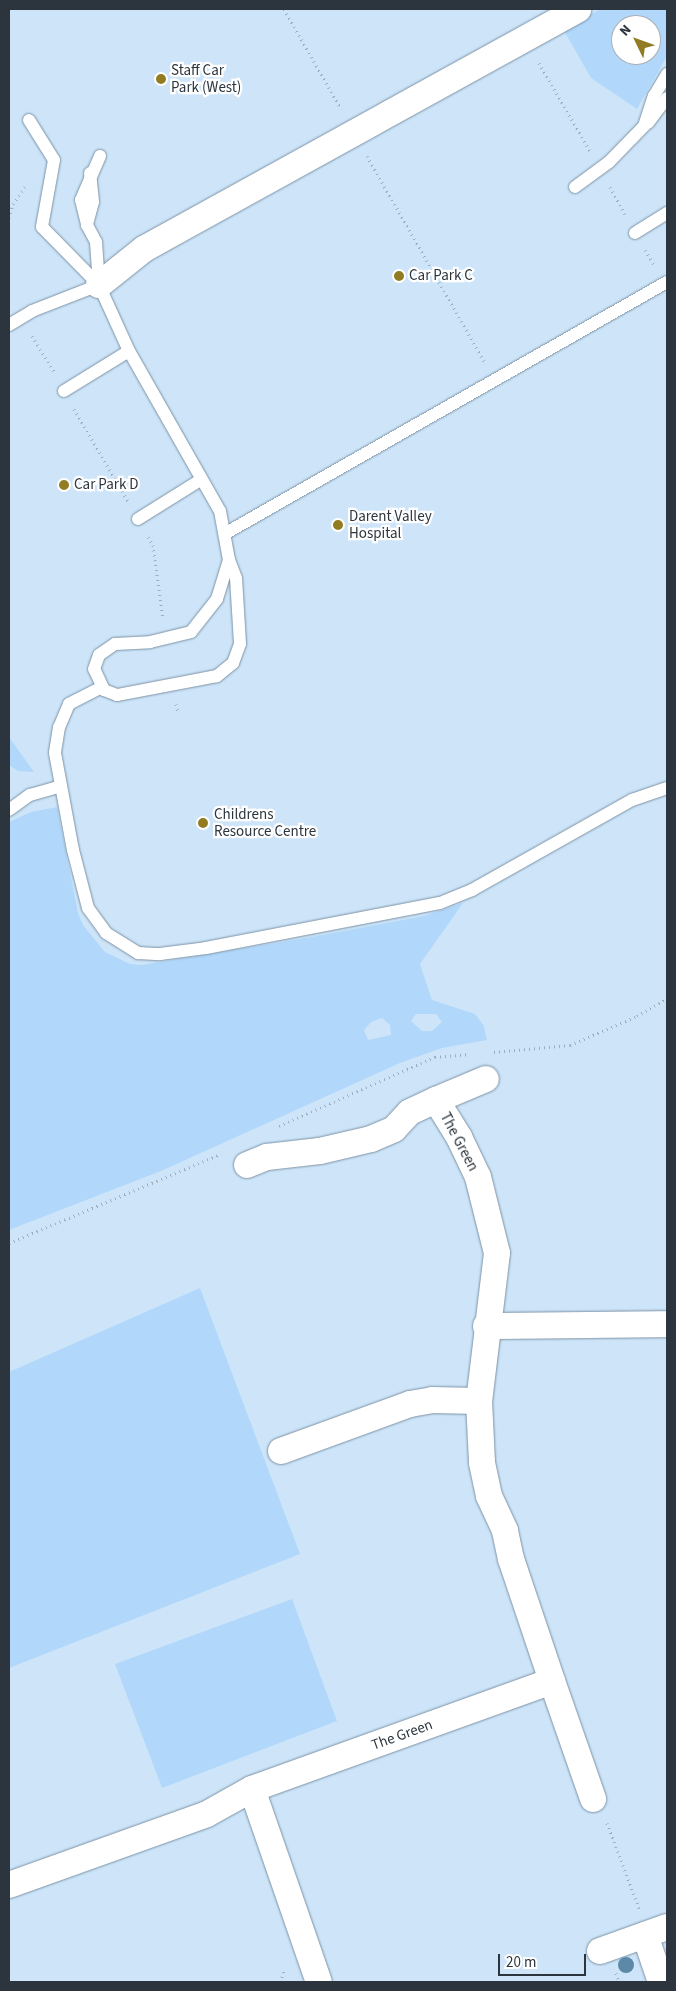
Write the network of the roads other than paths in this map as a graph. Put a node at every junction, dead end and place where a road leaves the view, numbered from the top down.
1 (578, 9) edge
2 (667, 74) edge
3 (667, 98) edge
4 (29, 120) dead end
5 (644, 126) junction
6 (100, 156) dead end
7 (575, 187) dead end
8 (667, 213) edge
9 (635, 233) road end
10 (666, 283) edge
11 (99, 285) junction
12 (9, 325) edge
13 (129, 351) junction
14 (64, 391) road end
15 (202, 479) junction
16 (138, 519) road end
17 (226, 533) junction
18 (229, 560) junction
19 (102, 687) junction
20 (61, 786) junction
21 (667, 788) edge
22 (9, 810) edge
23 (486, 1079) dead end
24 (436, 1100) junction
25 (247, 1165) dead end
26 (667, 1324) edge
27 (486, 1326) junction
28 (479, 1401) junction
29 (281, 1451) dead end
30 (552, 1681) junction
31 (252, 1788) junction
32 (598, 1810) road end
33 (9, 1885) edge
34 (656, 1931) edge
35 (600, 1951) dead end
36 (319, 1982) edge
37 (661, 1982) edge

1 - 11 street
2 - 5 lane
3 - 5 lane
4 - 11 lane
5 - 7 lane
6 - 11 lane
8 - 9 lane
10 - 17 lane
11 - 12 lane
11 - 13 lane
13 - 14 lane
13 - 15 lane
15 - 16 lane
15 - 17 lane
17 - 18 lane
18 - 19 lane
18 - 19 lane
19 - 20 lane
20 - 21 lane
20 - 22 lane
23 - 24 street
24 - 25 street, The Green
24 - 27 street, The Green
26 - 27 street
27 - 28 street, The Green
28 - 29 street
28 - 30 street, The Green
30 - 31 street, The Green
30 - 32 street, The Green
31 - 33 street, The Green
31 - 36 street
34 - 35 street
34 - 37 street

